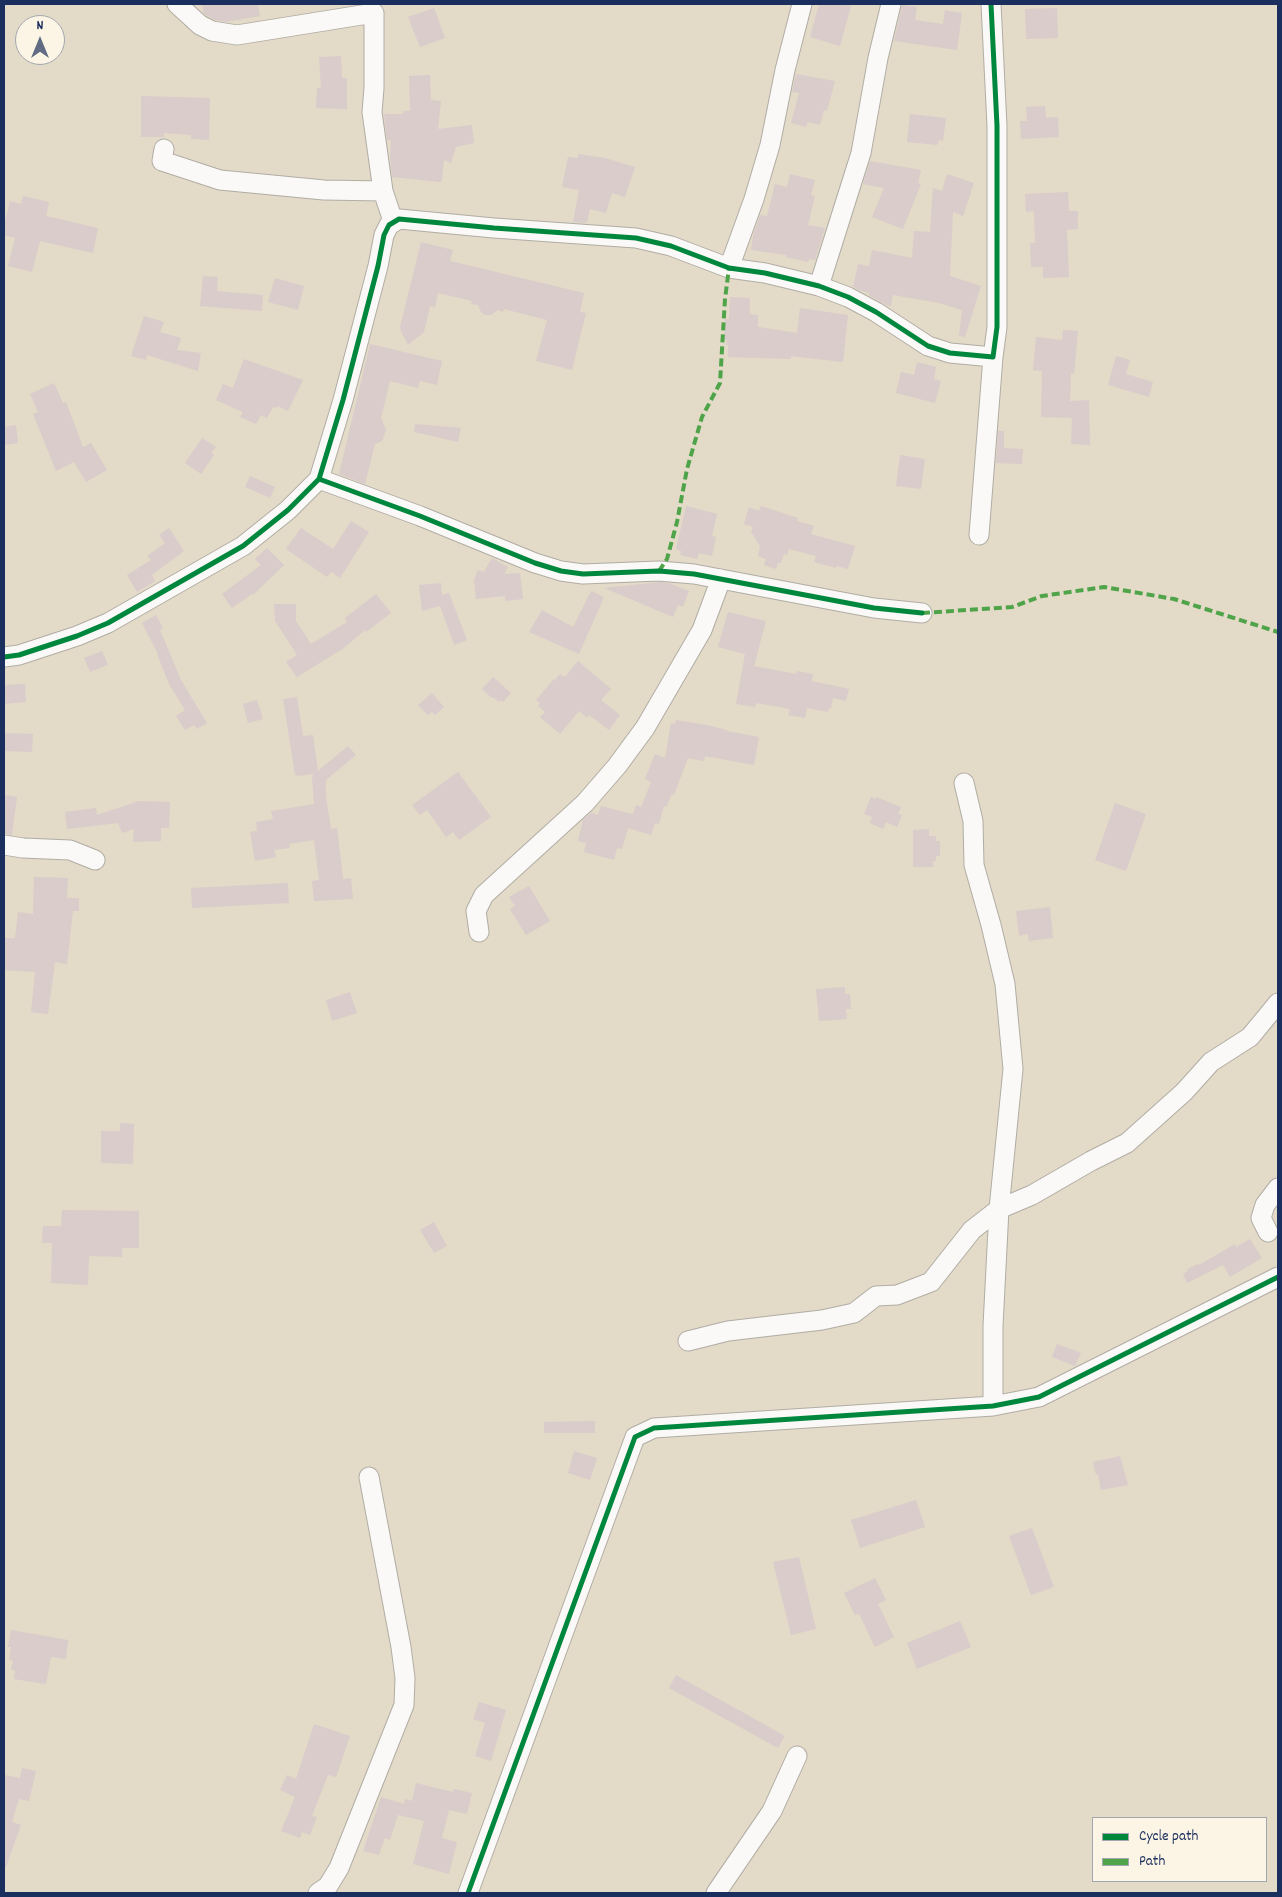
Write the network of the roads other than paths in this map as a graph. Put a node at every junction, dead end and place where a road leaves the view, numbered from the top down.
1 (177, 4) edge
2 (802, 4) edge
3 (891, 4) edge
4 (991, 4) edge
5 (374, 8) edge
6 (164, 149) dead end
7 (382, 191) junction
8 (394, 222) junction
9 (730, 268) junction
10 (819, 286) junction
11 (993, 357) junction
12 (319, 479) junction
13 (979, 534) dead end
14 (721, 579) junction
15 (922, 612) dead end
16 (4, 657) edge
17 (964, 783) dead end
18 (4, 845) edge
19 (95, 860) dead end
20 (479, 932) dead end
21 (1278, 1003) edge
22 (1278, 1188) edge
23 (999, 1209) junction
24 (1268, 1232) dead end
25 (1278, 1277) edge
26 (688, 1341) dead end
27 (993, 1406) junction
28 (369, 1477) dead end
29 (796, 1756) dead end
30 (318, 1893) edge
31 (468, 1893) edge
32 (716, 1893) edge

1 - 5 street
2 - 9 street
3 - 10 street
4 - 11 street
5 - 7 street
6 - 7 street
7 - 8 street
8 - 9 street
8 - 12 street
9 - 10 street
10 - 11 street
11 - 13 street
12 - 14 street
12 - 16 street
14 - 15 street
14 - 20 street
17 - 23 street
18 - 19 street
21 - 23 street
22 - 24 street
23 - 26 street
23 - 27 street
25 - 27 street
27 - 31 street
28 - 30 street
29 - 32 street

